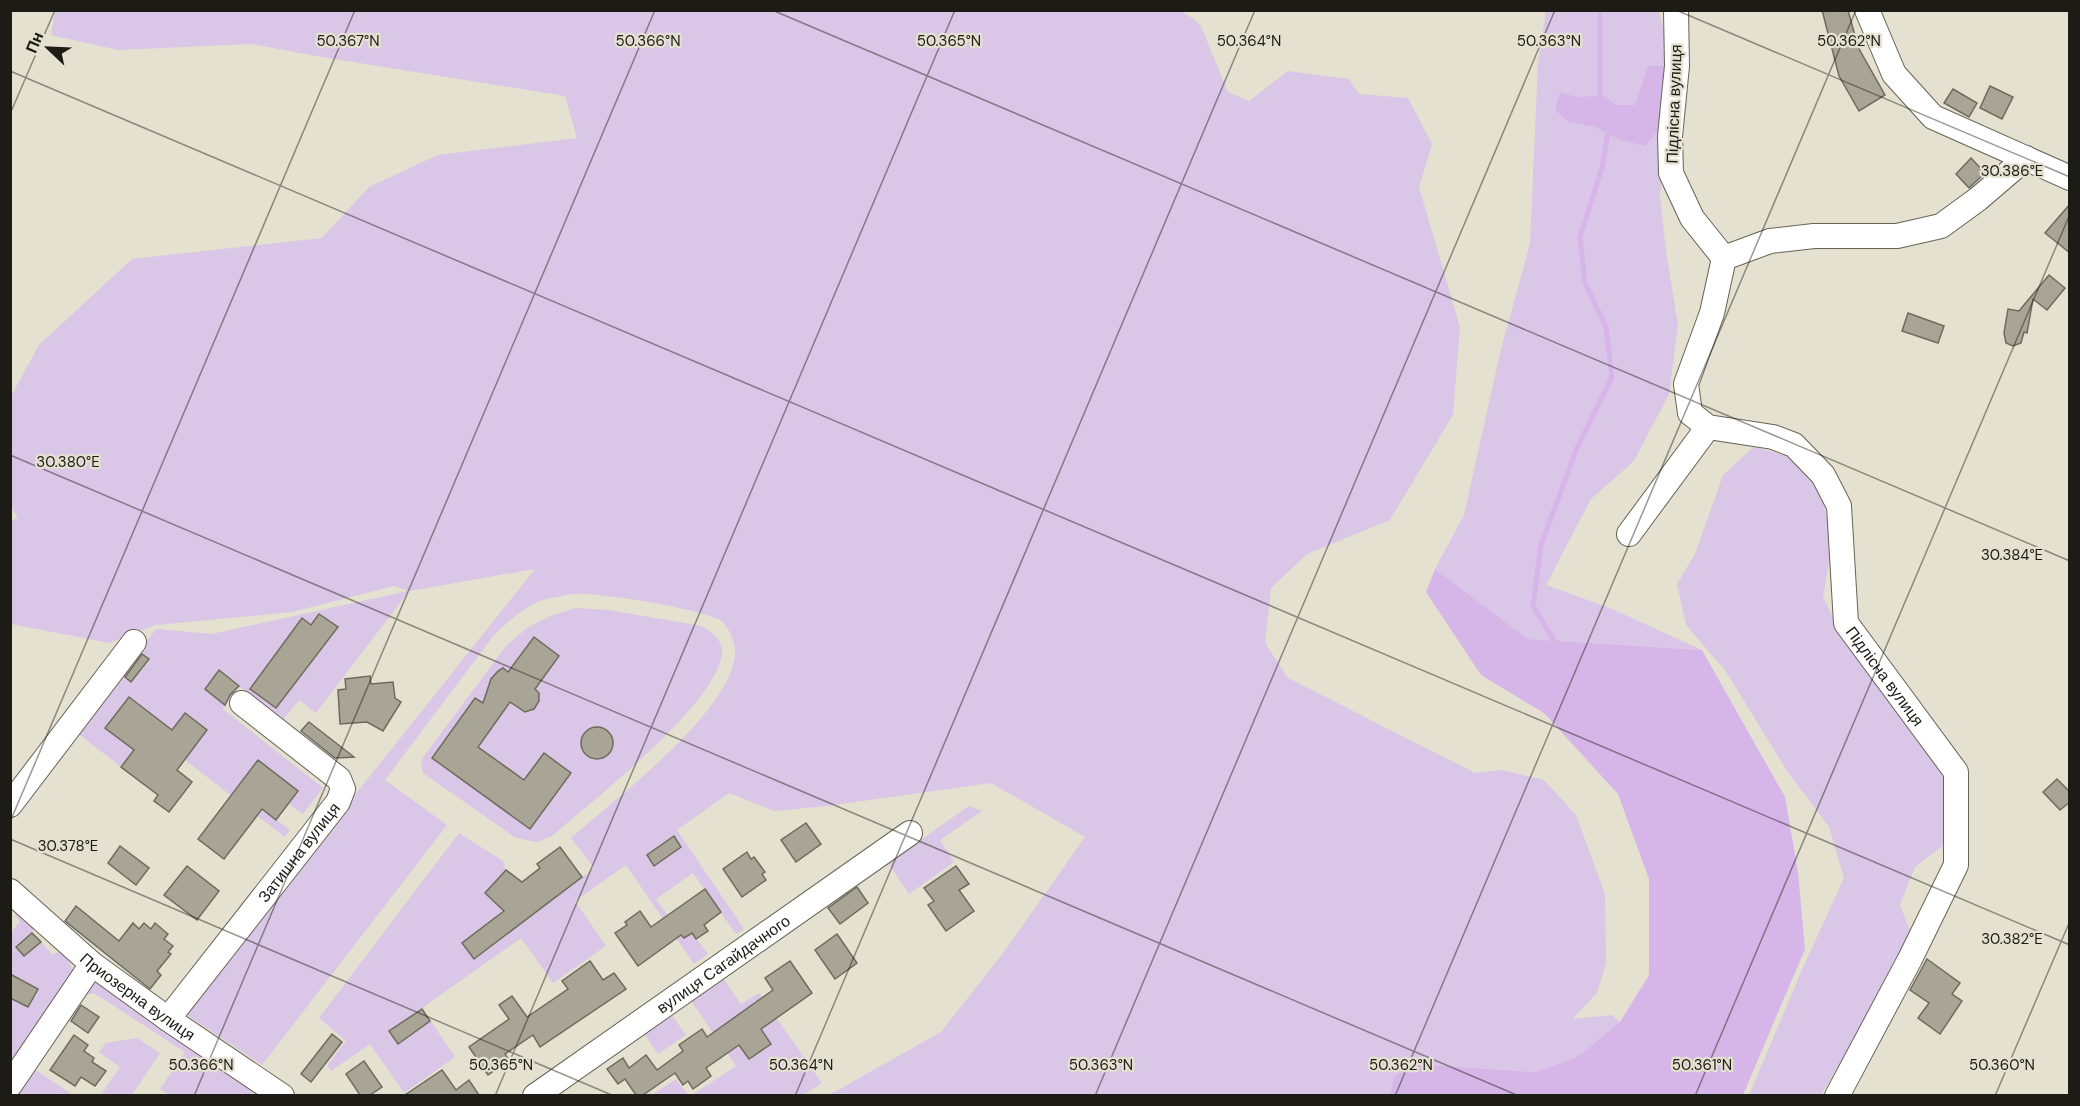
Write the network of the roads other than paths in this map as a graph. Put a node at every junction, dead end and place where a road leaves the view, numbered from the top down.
1 (1676, 10) edge
2 (1867, 10) edge
3 (2026, 158) junction
4 (2070, 178) edge
5 (1724, 258) junction
6 (1708, 427) junction
7 (1629, 534) dead end
8 (134, 642) dead end
9 (242, 703) dead end
10 (10, 805) edge
11 (910, 833) dead end
12 (10, 891) edge
13 (92, 964) junction
14 (168, 1019) junction
15 (10, 1085) edge
16 (277, 1094) edge
17 (535, 1095) edge
18 (1837, 1095) edge

1 - 5 street, Підлісна вулиця
2 - 3 street
3 - 4 street
3 - 5 street
5 - 6 street
6 - 7 street
6 - 18 street, Підлісна вулиця
8 - 10 street
9 - 14 street, Затишна вулиця
11 - 17 street, вулиця Сагайдачного
12 - 13 street, Приозерна вулиця
13 - 14 street, Приозерна вулиця
13 - 15 street
14 - 16 street, Приозерна вулиця

